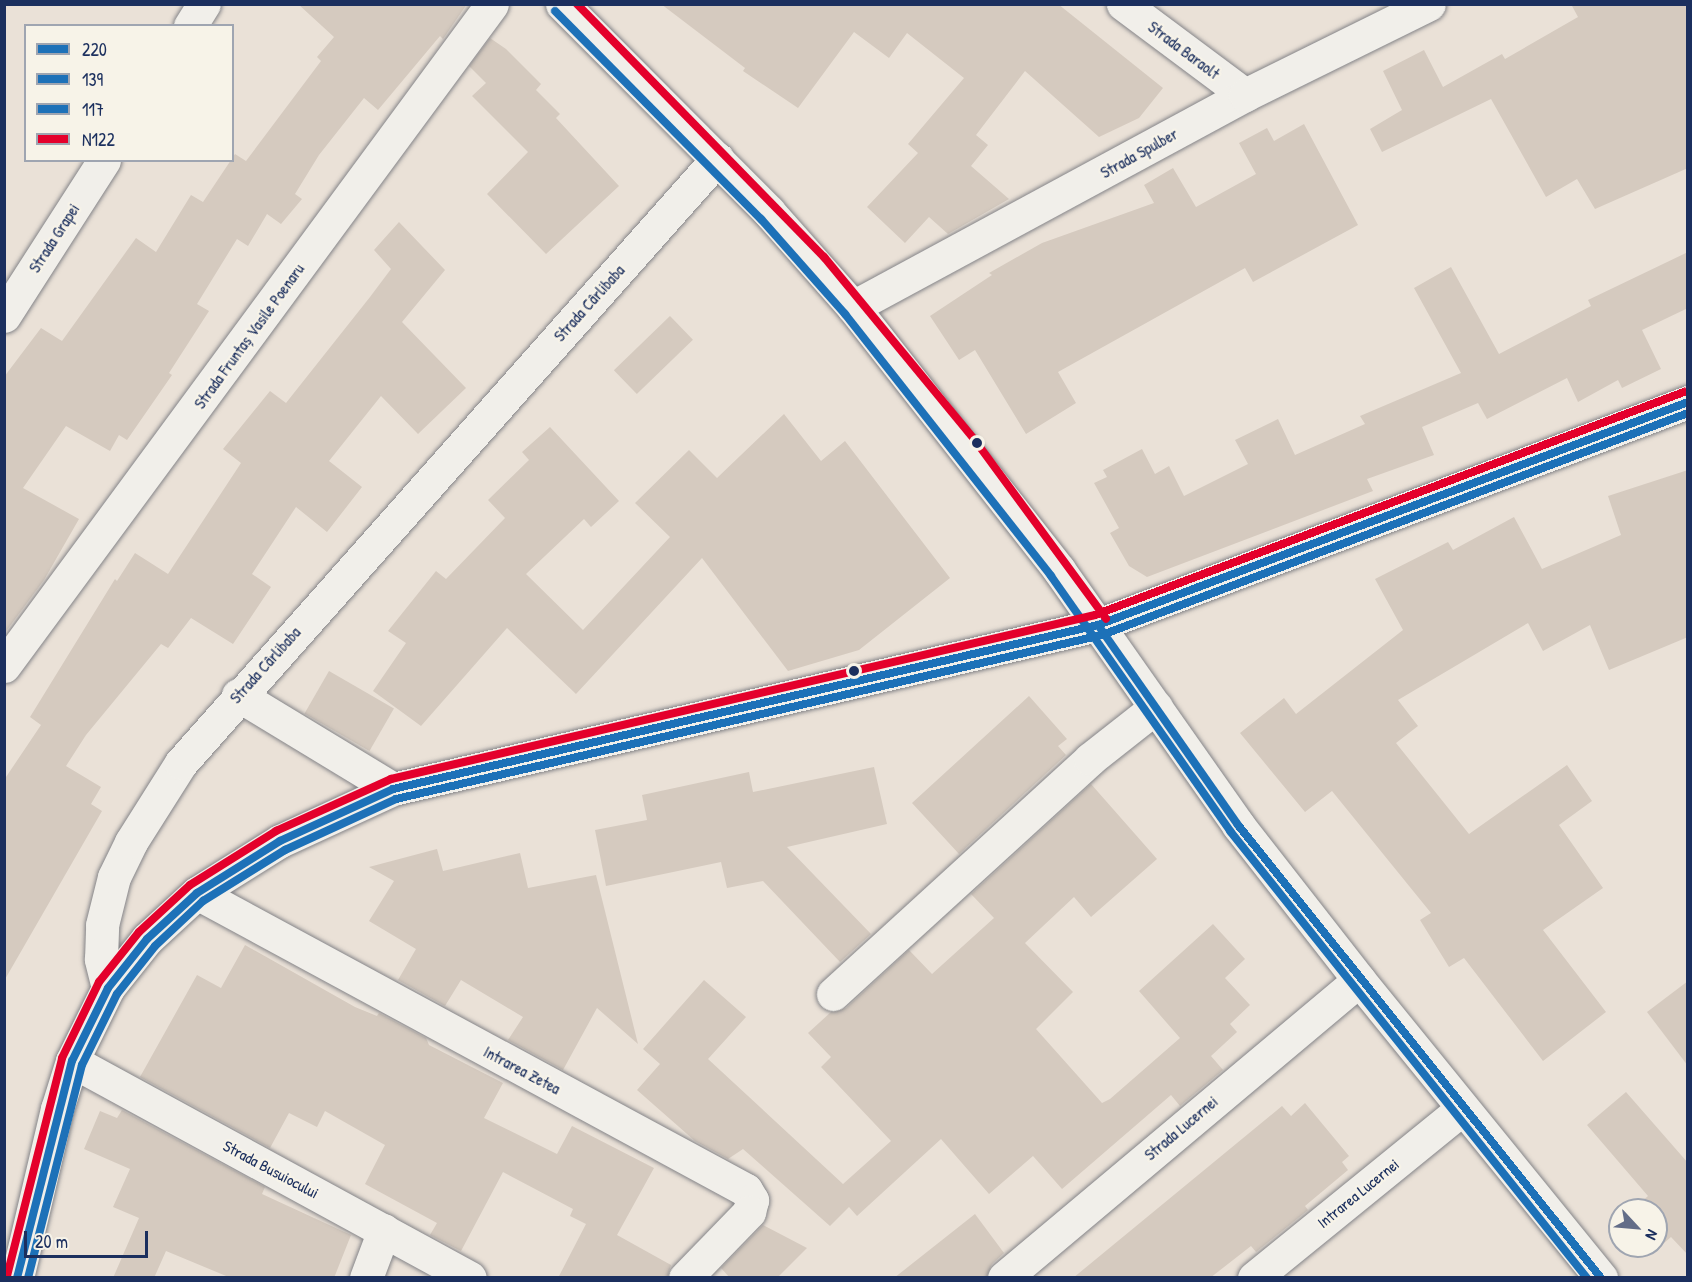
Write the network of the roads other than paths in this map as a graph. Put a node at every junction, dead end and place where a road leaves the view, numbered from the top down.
1 (204, 4) edge
2 (492, 4) edge
3 (562, 4) edge
4 (1123, 4) edge
5 (1429, 4) edge
6 (191, 24) edge
7 (1245, 95) junction
8 (717, 159) junction
9 (103, 162) edge
10 (853, 308) junction
11 (4, 316) edge
12 (1688, 402) edge
13 (1098, 625) junction
14 (4, 666) edge
15 (238, 695) junction
16 (1155, 708) junction
17 (393, 789) junction
18 (197, 894) junction
19 (1359, 980) junction
20 (108, 988) junction
21 (833, 994) dead end
22 (72, 1061) junction
23 (1462, 1109) junction
24 (384, 1230) junction
25 (17, 1278) edge
26 (366, 1278) edge
27 (470, 1278) edge
28 (685, 1278) edge
29 (1004, 1278) edge
30 (1254, 1278) edge
31 (1601, 1278) edge

1 - 6 street
2 - 14 street, Strada Fruntaș Vasile Poenaru
3 - 8 street
4 - 7 street, Strada Baraolt
5 - 7 street, Strada Spulber
7 - 10 street, Strada Spulber
8 - 10 street
8 - 15 street, Strada Cârlibaba
9 - 11 street, Strada Grapei
10 - 13 street
12 - 13 street
13 - 16 street
13 - 17 street
15 - 17 street
15 - 20 street, Strada Cârlibaba
16 - 19 street
16 - 21 street
17 - 18 street
18 - 20 street
18 - 28 street, Intrarea Zetea
19 - 23 street
19 - 29 street, Strada Lucernei
20 - 22 street
22 - 24 street, Strada Busuiocului
22 - 25 street
23 - 30 street, Intrarea Lucernei
23 - 31 street
24 - 26 street
24 - 27 street, Strada Busuiocului

